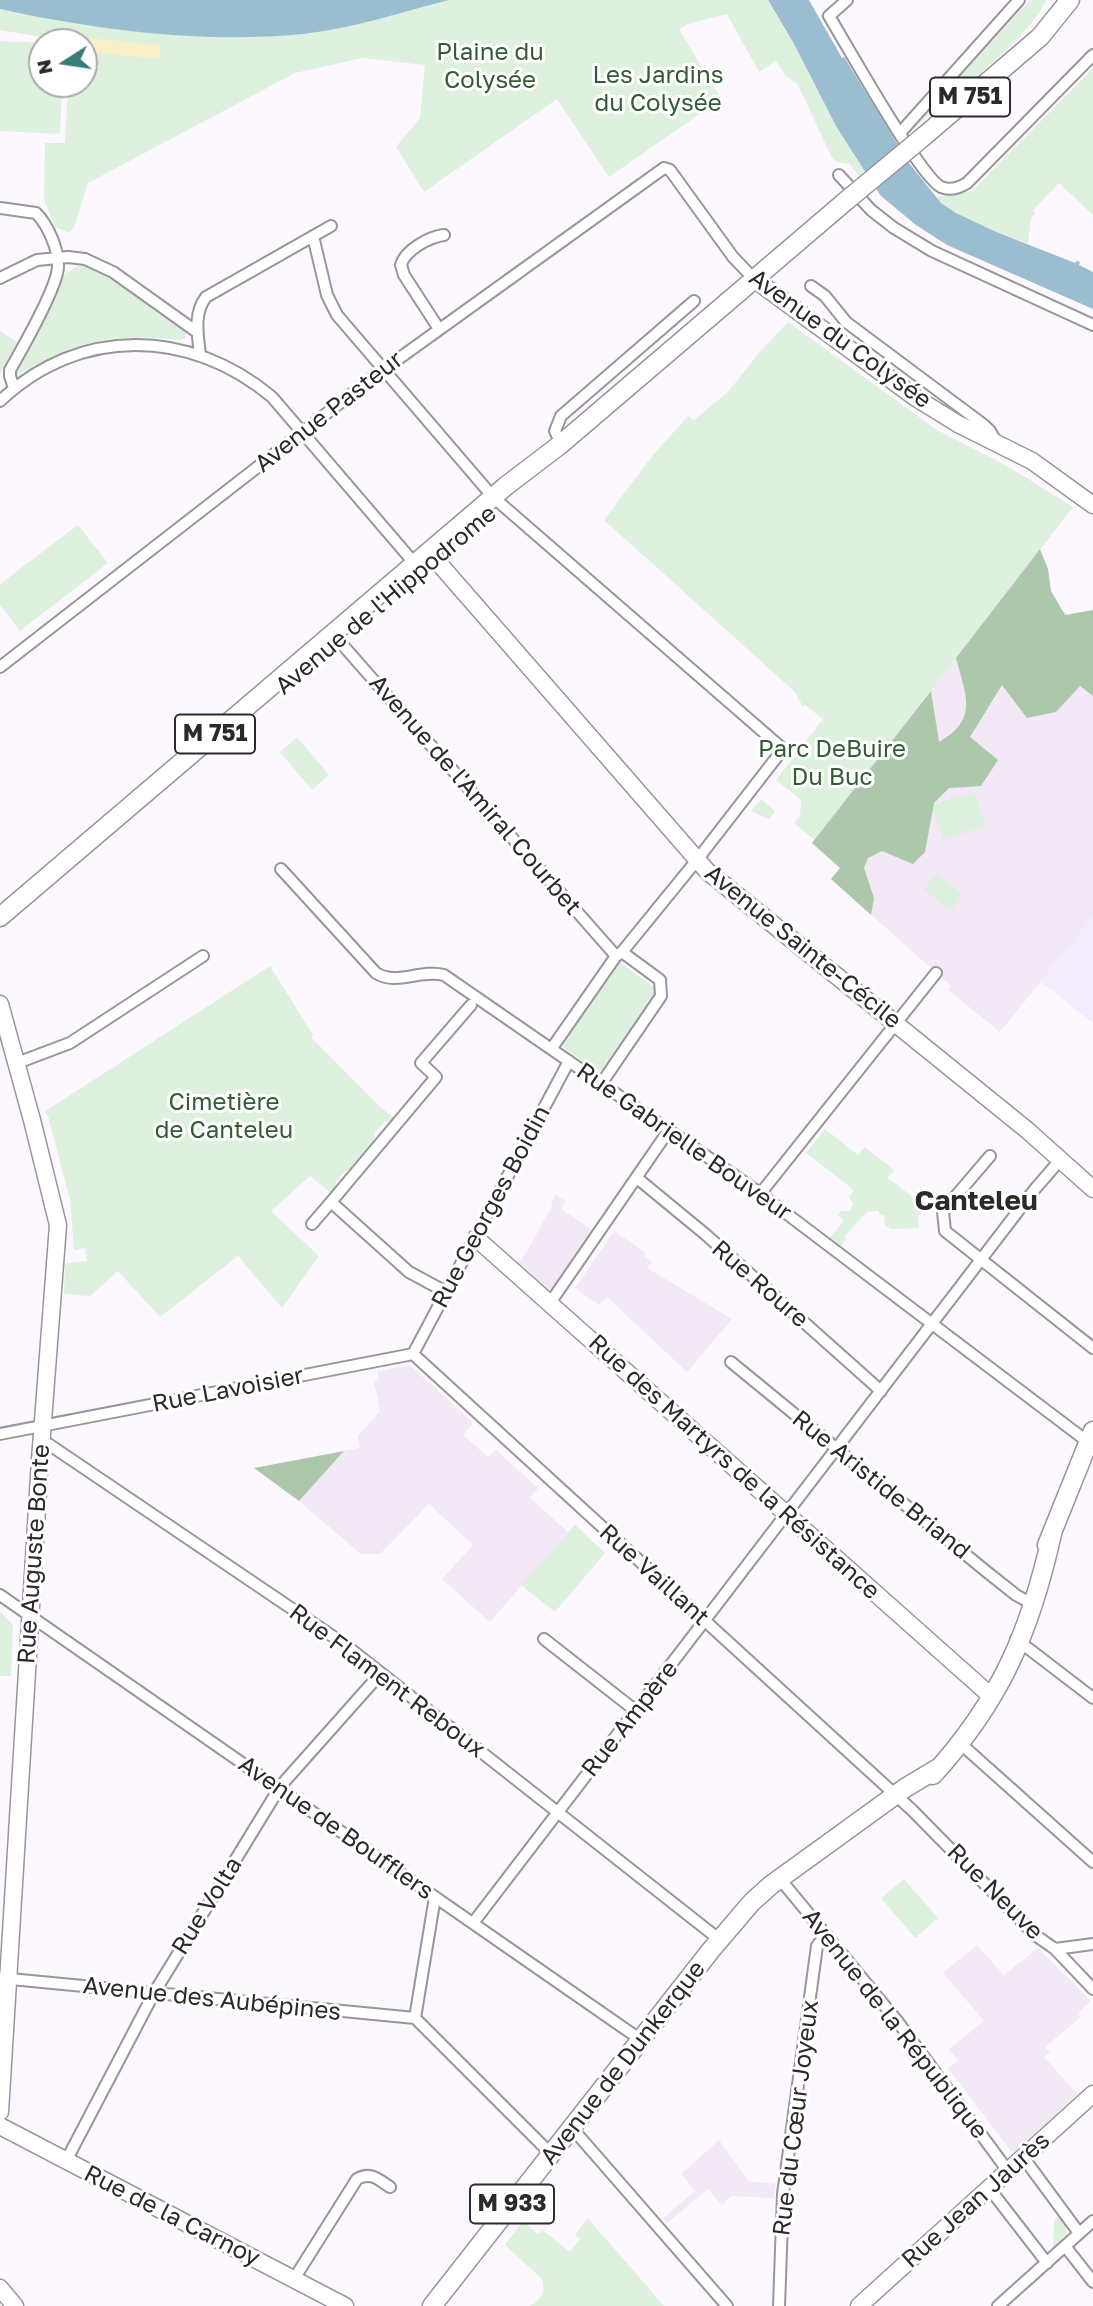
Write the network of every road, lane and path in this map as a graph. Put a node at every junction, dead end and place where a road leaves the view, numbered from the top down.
1 (847, 0) edge
2 (1019, 0) edge
3 (1058, 0) edge
4 (1070, 0) edge
5 (1093, 55) edge
6 (1016, 57) junction
7 (900, 133) junction
8 (664, 168) joint
9 (839, 175) dead end
10 (0, 208) edge
11 (331, 226) dead end
12 (444, 234) dead end
13 (313, 236) junction
14 (58, 257) junction
15 (0, 278) edge
16 (754, 279) junction
17 (811, 286) dead end
18 (694, 301) dead end
19 (1093, 325) edge
20 (439, 329) junction
21 (197, 332) junction
22 (200, 355) junction
23 (383, 370) junction
24 (14, 388) junction
25 (946, 396) junction
26 (0, 401) edge
27 (939, 412) junction
28 (302, 432) junction
29 (997, 443) junction
30 (561, 444) junction
31 (497, 500) junction
32 (1093, 505) edge
33 (425, 562) junction
34 (336, 637) junction
35 (0, 667) edge
36 (697, 860) junction
37 (281, 869) dead end
38 (0, 916) edge
39 (0, 927) edge
40 (619, 954) junction
41 (203, 956) dead end
42 (936, 973) dead end
43 (0, 1004) edge
44 (471, 1005) dead end
45 (895, 1023) junction
46 (552, 1048) junction
47 (569, 1060) junction
48 (17, 1063) junction
49 (601, 1083) junction
50 (669, 1130) junction
51 (990, 1156) dead end
52 (1061, 1159) junction
53 (638, 1178) junction
54 (1093, 1189) edge
55 (761, 1194) junction
56 (331, 1202) junction
57 (312, 1224) dead end
58 (476, 1238) junction
59 (982, 1259) junction
60 (446, 1292) junction
61 (550, 1303) junction
62 (932, 1325) junction
63 (1093, 1348) edge
64 (413, 1354) junction
65 (731, 1362) dead end
66 (881, 1391) junction
67 (42, 1432) junction
68 (0, 1434) edge
69 (1090, 1437) edge
70 (837, 1449) junction
71 (788, 1515) junction
72 (0, 1595) edge
73 (1030, 1603) junction
74 (30, 1616) junction
75 (705, 1621) junction
76 (544, 1639) dead end
77 (1017, 1640) junction
78 (381, 1673) junction
79 (991, 1696) junction
80 (1093, 1698) edge
81 (636, 1711) junction
82 (961, 1744) junction
83 (280, 1789) junction
84 (899, 1799) junction
85 (558, 1812) junction
86 (1093, 1861) edge
87 (783, 1882) junction
88 (435, 1897) junction
89 (473, 1923) junction
90 (825, 1934) junction
91 (720, 1940) junction
92 (1093, 1944) edge
93 (1055, 1949) junction
94 (4, 1979) edge
95 (1093, 1989) edge
96 (154, 1993) junction
97 (415, 2018) junction
98 (3, 2022) edge
99 (641, 2040) junction
100 (1093, 2094) edge
101 (0, 2112) edge
102 (0, 2126) edge
103 (572, 2128) junction
104 (551, 2154) junction
105 (1023, 2157) junction
106 (66, 2161) junction
107 (1008, 2171) junction
108 (390, 2188) dead end
109 (989, 2188) junction
110 (1093, 2221) edge
111 (1079, 2233) junction
112 (1065, 2246) junction
113 (1047, 2263) junction
114 (294, 2278) junction
115 (1093, 2282) edge
116 (0, 2288) edge
117 (433, 2304) edge
118 (15, 2306) edge
119 (345, 2306) edge
120 (727, 2306) edge
121 (779, 2306) edge
122 (859, 2306) edge
123 (998, 2306) edge

1 - 7 street
2 - 7 street
3 - 6 main road, M 751
4 - 6 main road, M 751
5 - 7 street
6 - 16 main road, Avenue de l'Hippodrome / M 751, bridge
8 - 16 street, Avenue du Colysée
8 - 20 street, Avenue Pasteur
9 - 19 street
10 - 14 street
11 - 13 street
12 - 20 street
13 - 21 street
13 - 23 street
14 - 15 street
14 - 21 street
14 - 24 street
16 - 27 street, Avenue du Colysée
16 - 30 main road, Avenue de l'Hippodrome / M 751
17 - 25 street, Avenue du Colysée
18 - 30 street
20 - 23 street, Avenue Pasteur
21 - 22 street
22 - 24 street
22 - 28 street
23 - 28 street, Avenue Pasteur
23 - 31 street
24 - 26 street
25 - 27 street, Avenue du Colysée
25 - 29 street, Avenue du Colysée
27 - 29 street, Avenue du Colysée
28 - 33 street
28 - 35 street, Avenue Pasteur
29 - 32 street, Avenue du Colysée
30 - 31 main road, Avenue de l'Hippodrome / M 751
31 - 33 main road, Avenue de l'Hippodrome / M 751
31 - 36 street
33 - 34 main road, Avenue de l'Hippodrome / M 751
33 - 36 street, Avenue Sainte-Cécile
34 - 38 main road, Avenue de l'Hippodrome / M 751
34 - 39 main road, Avenue de l'Hippodrome / M 751
34 - 40 street, Avenue de l'Amiral Courbet
36 - 40 street
36 - 45 street, Avenue Sainte-Cécile
37 - 46 street, Rue Gabrielle Bouveur
40 - 46 street
40 - 49 street, Avenue de l'Amiral Courbet
41 - 48 street
42 - 45 street
43 - 48 street, Rue Auguste Bonte
44 - 56 street
45 - 52 street, Avenue Sainte-Cécile
45 - 55 street
46 - 47 street, Rue Gabrielle Bouveur
47 - 49 street, Rue Gabrielle Bouveur
47 - 58 street, Rue Georges Boidin
48 - 67 street, Rue Auguste Bonte
49 - 50 street, Rue Gabrielle Bouveur
50 - 53 street
50 - 55 street, Rue Gabrielle Bouveur
51 - 59 street
52 - 54 street, Avenue Sainte-Cécile
52 - 59 street, Rue Ampère
53 - 61 street
53 - 66 street, Rue Roure
55 - 62 street, Rue Gabrielle Bouveur
56 - 57 street
56 - 60 street
58 - 60 street, Rue Georges Boidin
58 - 61 street, Rue des Martyrs de la Résistance
59 - 62 street, Rue Ampère
59 - 63 street
60 - 64 street, Rue Georges Boidin
61 - 71 street, Rue des Martyrs de la Résistance
62 - 66 street, Rue Ampère
62 - 69 street, Rue Gabrielle Bouveur
64 - 67 street, Rue Lavoisier
64 - 75 street, Rue Vaillant
65 - 70 street, Rue Aristide Briand
66 - 70 street, Rue Ampère
67 - 68 street, Rue Lavoisier
67 - 74 street, Rue Auguste Bonte
67 - 78 street, Rue Flament Reboux
69 - 73 main road, Avenue de Dunkerque / M 933
70 - 71 street, Rue Ampère
70 - 73 street, Rue Aristide Briand
71 - 75 street, Rue Ampère
71 - 79 street, Rue des Martyrs de la Résistance
72 - 74 street, Avenue de Boufflers
73 - 77 main road, Avenue de Dunkerque / M 933
74 - 83 street, Avenue de Boufflers
74 - 94 street, Rue Auguste Bonte
75 - 81 street, Rue Ampère
75 - 84 street, Rue Vaillant
76 - 81 street
77 - 79 main road, Avenue de Dunkerque / M 933
77 - 80 street
78 - 83 street, Rue Volta
78 - 85 street, Rue Flament Reboux
79 - 82 main road, Avenue de Dunkerque / M 933
81 - 85 street, Rue Ampère
82 - 84 main road, Avenue de Dunkerque / M 933
82 - 86 street
83 - 88 street, Avenue de Boufflers
83 - 96 street, Rue Volta
84 - 87 main road, Avenue de Dunkerque / M 933
84 - 93 street, Rue Neuve
85 - 89 street, Rue Ampère
85 - 91 street, Rue Flament Reboux
87 - 90 street, Avenue de la République
87 - 91 main road, Avenue de Dunkerque / M 933
88 - 89 street, Avenue de Boufflers
88 - 97 street
89 - 99 street, Avenue de Boufflers
90 - 107 street, Avenue de la République
90 - 121 street, Rue du Cœur Joyeux
91 - 99 main road, Avenue de Dunkerque / M 933
92 - 93 street
93 - 95 street, Rue Neuve
94 - 96 street, Avenue des Aubépines
94 - 98 street, Rue Auguste Bonte
96 - 97 street, Avenue des Aubépines
96 - 106 street, Rue Volta
97 - 104 street
98 - 101 street, Rue Auguste Bonte
99 - 103 main road, Avenue de Dunkerque / M 933
100 - 105 street, Rue Jean Jaurès
102 - 106 street, Rue de la Carnoy
103 - 104 main road, Avenue de Dunkerque / M 933
103 - 120 street
104 - 117 main road, Avenue de Dunkerque / M 933
105 - 107 street, Rue Jean Jaurès
105 - 111 street
106 - 114 street, Rue de la Carnoy
107 - 109 street, Rue Jean Jaurès
108 - 114 street
109 - 113 street
109 - 122 street, Rue Jean Jaurès
110 - 111 street
111 - 112 street
112 - 113 street
112 - 115 street
113 - 123 street
114 - 119 street, Rue de la Carnoy
116 - 118 street

